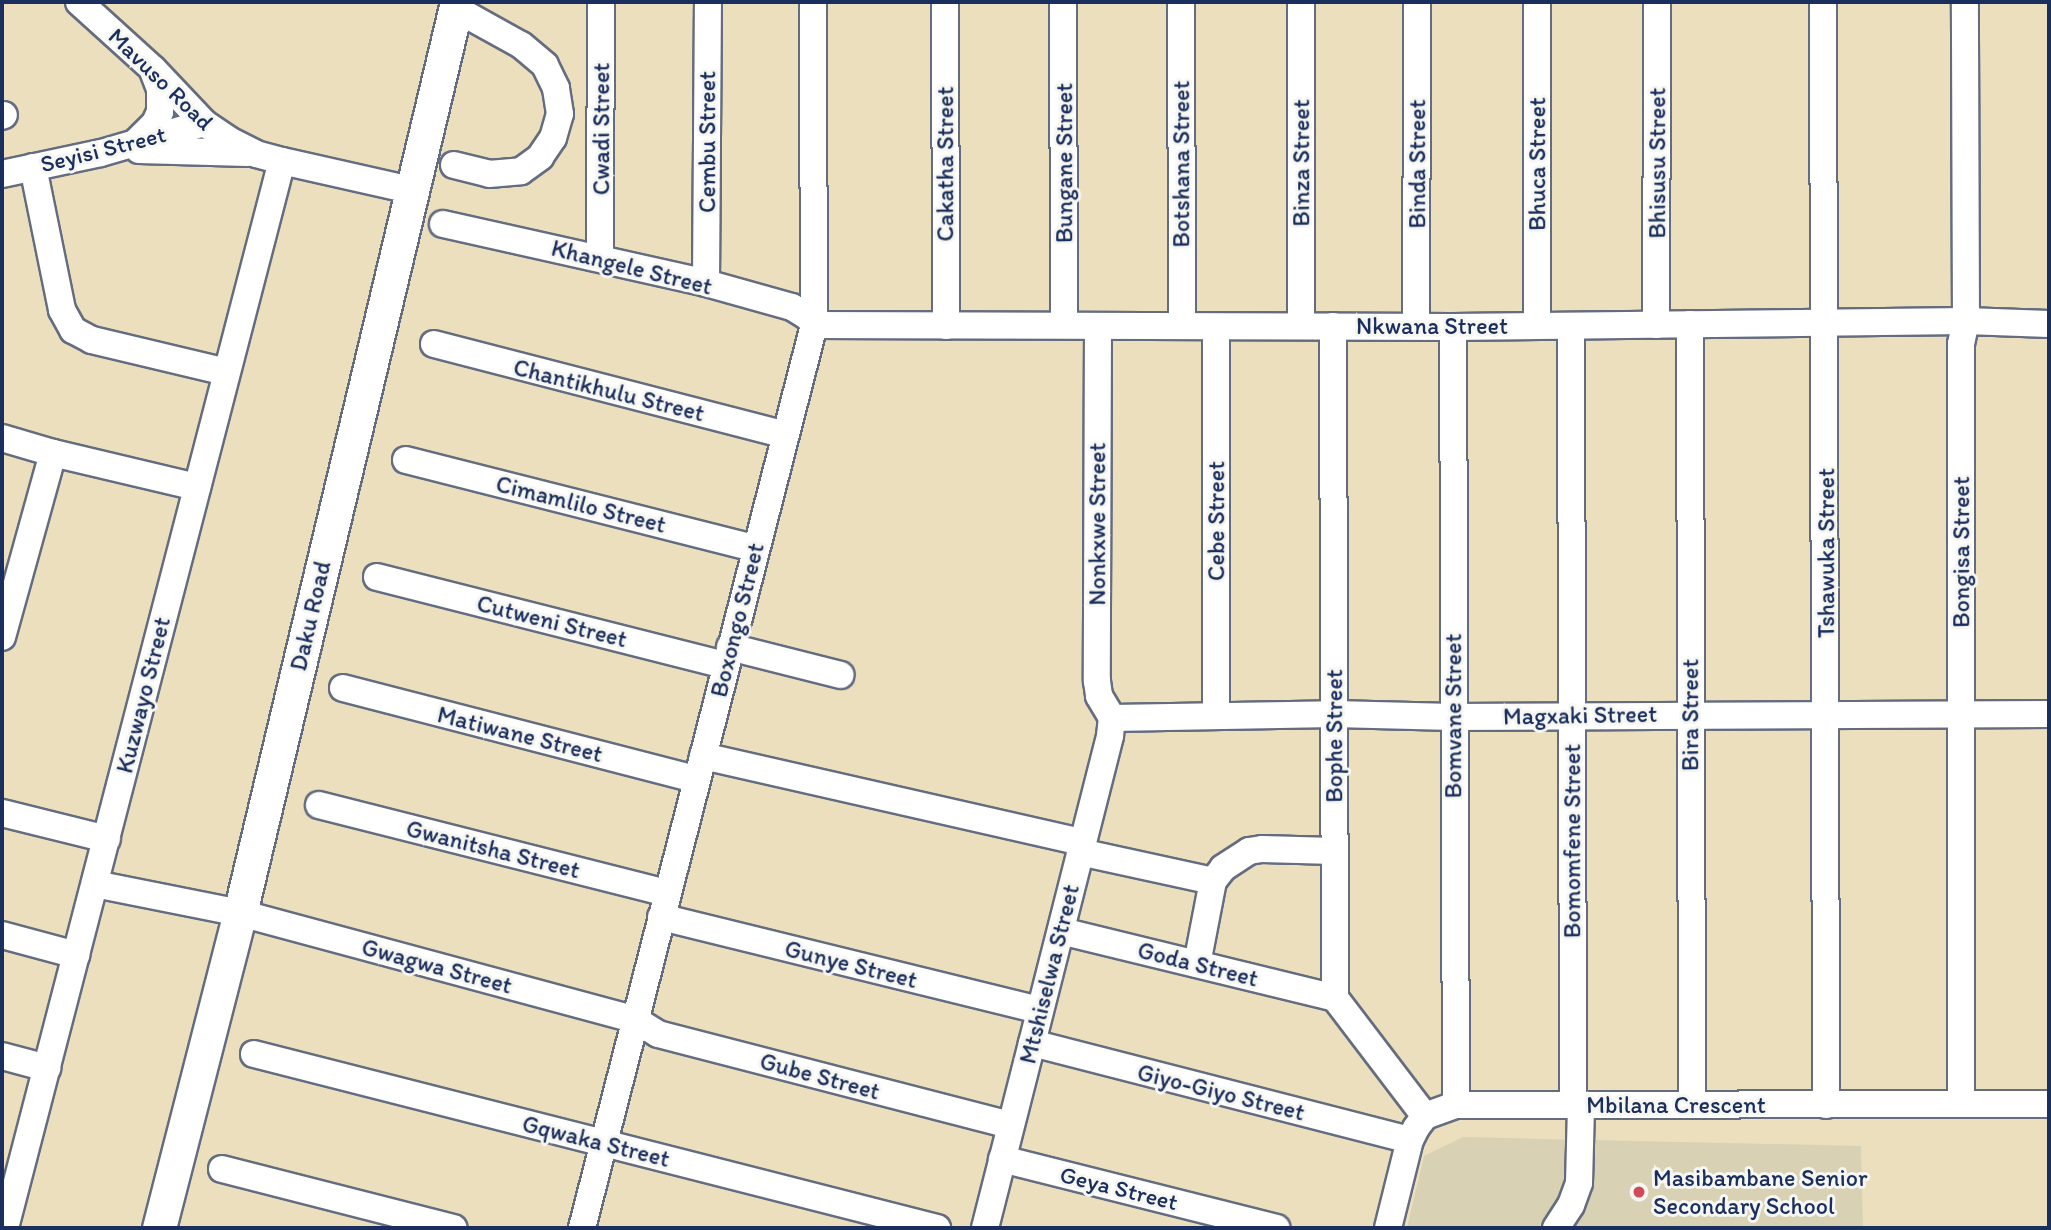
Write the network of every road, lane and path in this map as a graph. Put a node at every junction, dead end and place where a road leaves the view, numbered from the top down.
1 (79, 2) edge
2 (601, 2) edge
3 (708, 2) edge
4 (813, 2) edge
5 (945, 2) edge
6 (1063, 2) edge
7 (1181, 2) edge
8 (1301, 2) edge
9 (1417, 2) edge
10 (1537, 2) edge
11 (1657, 2) edge
12 (1823, 2) edge
13 (1965, 2) edge
14 (457, 5) edge
15 (153, 69) junction
16 (204, 123) junction
17 (135, 143) junction
18 (101, 153) junction
19 (256, 154) junction
20 (282, 162) junction
21 (454, 165) dead end
22 (33, 167) junction
23 (2, 174) edge
24 (411, 190) junction
25 (443, 224) dead end
26 (600, 257) junction
27 (706, 283) junction
28 (1966, 321) junction
29 (1690, 324) junction
30 (1826, 324) junction
31 (2049, 324) edge
32 (814, 325) junction
33 (1064, 325) junction
34 (1301, 325) junction
35 (1656, 325) junction
36 (946, 326) junction
37 (1182, 326) junction
38 (1333, 326) junction
39 (1416, 326) junction
40 (1537, 326) junction
41 (1571, 326) junction
42 (1098, 327) junction
43 (1216, 327) junction
44 (1453, 327) junction
45 (434, 344) dead end
46 (226, 372) junction
47 (785, 435) junction
48 (2, 438) edge
49 (53, 453) junction
50 (406, 460) dead end
51 (197, 487) junction
52 (755, 548) junction
53 (377, 577) dead end
54 (2, 637) edge
55 (728, 656) junction
56 (841, 675) dead end
57 (343, 688) dead end
58 (1334, 714) junction
59 (1690, 714) junction
60 (1826, 714) junction
61 (1961, 714) junction
62 (2049, 714) edge
63 (1216, 715) junction
64 (1572, 715) junction
65 (1453, 717) junction
66 (1112, 718) junction
67 (700, 768) junction
68 (319, 805) dead end
69 (2, 813) edge
70 (107, 839) junction
71 (1081, 847) junction
72 (1334, 852) junction
73 (1213, 881) junction
74 (95, 884) junction
75 (664, 905) junction
76 (240, 913) junction
77 (1061, 931) junction
78 (2, 935) edge
79 (76, 955) junction
80 (1197, 964) junction
81 (1335, 998) junction
82 (1040, 1010) junction
83 (634, 1019) junction
84 (1032, 1043) junction
85 (254, 1054) dead end
86 (2, 1056) edge
87 (47, 1068) junction
88 (1961, 1104) junction
89 (2049, 1104) edge
90 (1456, 1105) junction
91 (1577, 1105) junction
92 (1692, 1105) junction
93 (1826, 1105) junction
94 (1425, 1116) junction
95 (1010, 1125) junction
96 (1410, 1140) junction
97 (603, 1143) junction
98 (1002, 1159) junction
99 (222, 1169) dead end
100 (9, 1181) edge
101 (5, 1228) edge
102 (159, 1228) edge
103 (454, 1228) edge
104 (582, 1228) edge
105 (937, 1228) edge
106 (985, 1228) edge
107 (1276, 1228) edge
108 (1388, 1228) edge
109 (1556, 1228) edge

1 - 15 street, Mavuso Road
2 - 26 street, Cwadi Street
3 - 27 street, Cembu Street
4 - 32 street, Boxongo Street
5 - 36 street, Cakatha Street
6 - 33 street, Bungane Street
7 - 37 street, Botshana Street
8 - 34 street, Binza Street
9 - 39 street, Binda Street
10 - 40 street, Bhuca Street
11 - 35 street, Bhisusu Street
12 - 30 street, Tshawuka Street
13 - 28 street, Bongisa Street
14 - 21 street
14 - 24 main road, Daku Road
15 - 16 street, Mavuso Road
15 - 17 street
16 - 17 street, Seyisi Street
16 - 19 street, Mavuso Road
17 - 18 street, Seyisi Street
18 - 19 street
18 - 22 street, Seyisi Street
19 - 20 street, Mavuso Road
20 - 24 street, Mavuso Road
20 - 46 street, Kuzwayo Street
22 - 23 street, Seyisi Street
22 - 46 street
24 - 76 main road, Daku Road
25 - 26 street, Khangele Street
26 - 27 street, Khangele Street
27 - 32 street, Khangele Street
28 - 30 street, Nkwana Street
28 - 31 street, Nkwana Street
28 - 61 street, Bongisa Street
29 - 30 street, Nkwana Street
29 - 35 street, Nkwana Street
29 - 59 street, Bira Street
30 - 60 street, Tshawuka Street
32 - 36 street, Nkwana Street
32 - 47 street, Boxongo Street
33 - 36 street, Nkwana Street
33 - 42 street, Nkwana Street
34 - 38 street, Nkwana Street
34 - 43 street, Nkwana Street
35 - 41 street, Nkwana Street
37 - 42 street, Nkwana Street
37 - 43 street, Nkwana Street
38 - 39 street, Nkwana Street
38 - 58 street, Bophe Street
39 - 44 street, Nkwana Street
40 - 41 street, Nkwana Street
40 - 44 street, Nkwana Street
41 - 64 street, Bomomfene Street
42 - 66 street, Nonkxwe Street
43 - 63 street, Cebe Street
44 - 65 street, Bomvane Street
45 - 47 street, Chantikhulu Street
46 - 51 street, Kuzwayo Street
47 - 52 street, Boxongo Street
48 - 49 street
49 - 51 street
49 - 54 street
50 - 52 street, Cimamlilo Street
51 - 70 street, Kuzwayo Street
52 - 55 street, Boxongo Street
53 - 55 street, Cutweni Street
55 - 56 street, Cutweni Street
55 - 67 street, Boxongo Street
57 - 67 street, Matiwane Street
58 - 63 street, Magxaki Street
58 - 65 street, Magxaki Street
58 - 72 street, Bophe Street
59 - 60 street, Magxaki Street
59 - 64 street, Magxaki Street
59 - 92 street, Bira Street
60 - 61 street, Magxaki Street
60 - 93 street, Tshawuka Street
61 - 62 street, Magxaki Street
61 - 88 street, Bongisa Street
63 - 66 street, Magxaki Street
64 - 65 street, Magxaki Street
64 - 91 street, Bomomfene Street
65 - 90 street, Bomvane Street
66 - 71 street, Mtshiselwa Street
67 - 71 street, Matiwane Street
67 - 75 street, Boxongo Street
68 - 75 street, Gwanitsha Street
69 - 70 street
70 - 74 street, Kuzwayo Street
71 - 73 street, Matiwane Street
71 - 77 street, Mtshiselwa Street
72 - 73 street
72 - 81 street, Bophe Street
73 - 80 street
74 - 76 street, Gwagwa Street
74 - 79 street, Kuzwayo Street
75 - 82 street, Gunye Street
75 - 83 street, Boxongo Street
76 - 83 street, Gwagwa Street
76 - 102 main road, Daku Road
77 - 80 street, Goda Street
77 - 82 street, Mtshiselwa Street
78 - 79 street
79 - 87 street, Kuzwayo Street
80 - 81 street, Goda Street
81 - 94 street
82 - 84 street, Mtshiselwa Street
83 - 95 street, Gube Street
83 - 97 street, Boxongo Street
84 - 95 street, Mtshiselwa Street
84 - 96 street, Giyo-Giyo Street
85 - 97 street, Gqwaka Street
86 - 87 street
87 - 100 street, Kuzwayo Street
88 - 89 street, Mbilana Crescent
88 - 93 street, Mbilana Crescent
90 - 91 street, Mbilana Crescent
90 - 94 street, Mbilana Crescent
91 - 92 street, Mbilana Crescent
91 - 109 street, Bomomfene Street
92 - 93 street, Mbilana Crescent
94 - 96 street
95 - 98 street, Mtshiselwa Street
96 - 108 street
97 - 104 street, Boxongo Street
97 - 105 street, Gqwaka Street
98 - 106 street, Mtshiselwa Street
98 - 107 street, Geya Street
99 - 103 street
100 - 101 street, Kuzwayo Street

